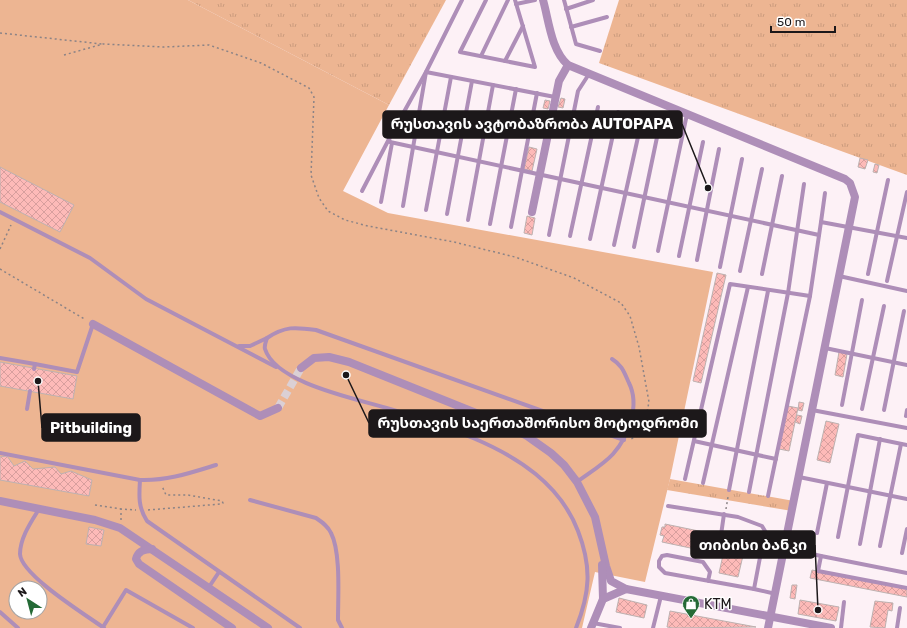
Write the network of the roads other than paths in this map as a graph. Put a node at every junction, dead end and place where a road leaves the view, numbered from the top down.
1 (462, 0) edge
2 (486, 0) edge
3 (508, 0) edge
4 (535, 0) edge
5 (543, 0) edge
6 (564, 0) edge
7 (593, 0) edge
8 (516, 2) edge
9 (566, 9) junction
10 (607, 17) dead end
11 (523, 26) junction
12 (572, 27) junction
13 (600, 51) dead end
14 (481, 56) junction
15 (506, 61) junction
16 (568, 65) junction
17 (426, 72) junction
18 (589, 74) junction
19 (451, 77) junction
20 (472, 81) junction
21 (494, 85) junction
22 (516, 89) junction
23 (537, 93) junction
24 (556, 97) junction
25 (598, 107) dead end
26 (618, 112) dead end
27 (687, 114) junction
28 (642, 119) dead end
29 (660, 123) dead end
30 (391, 141) junction
31 (702, 142) dead end
32 (413, 148) junction
33 (719, 149) dead end
34 (437, 153) junction
35 (458, 157) junction
36 (742, 159) dead end
37 (479, 162) junction
38 (501, 167) junction
39 (762, 169) dead end
40 (522, 171) junction
41 (538, 175) junction
42 (782, 176) dead end
43 (560, 180) junction
44 (888, 180) dead end
45 (581, 184) junction
46 (804, 184) dead end
47 (602, 189) junction
48 (362, 191) dead end
49 (907, 192) edge
50 (825, 193) dead end
51 (626, 194) junction
52 (645, 198) junction
53 (381, 202) dead end
54 (668, 203) junction
55 (403, 206) dead end
56 (689, 208) junction
57 (426, 210) dead end
58 (707, 211) junction
59 (0, 212) edge
60 (532, 212) dead end
61 (447, 214) dead end
62 (730, 216) junction
63 (468, 220) dead end
64 (751, 221) junction
65 (821, 222) junction
66 (490, 224) dead end
67 (772, 225) junction
68 (848, 226) junction
69 (511, 227) dead end
70 (797, 230) junction
71 (877, 232) junction
72 (549, 235) dead end
73 (819, 235) junction
74 (570, 236) dead end
75 (897, 236) junction
76 (907, 238) edge
77 (590, 239) dead end
78 (614, 245) dead end
79 (634, 247) dead end
80 (658, 251) dead end
81 (679, 256) dead end
82 (697, 260) dead end
83 (720, 267) dead end
84 (740, 271) dead end
85 (762, 274) dead end
86 (868, 274) dead end
87 (838, 276) junction
88 (888, 281) dead end
89 (748, 287) junction
90 (768, 290) junction
91 (907, 291) edge
92 (788, 293) junction
93 (810, 296) junction
94 (862, 300) dead end
95 (884, 306) dead end
96 (904, 311) dead end
97 (93, 324) joint
98 (266, 338) junction
99 (236, 346) junction
100 (825, 348) junction
101 (852, 354) junction
102 (0, 358) edge
103 (873, 358) junction
104 (612, 359) dead end
105 (894, 362) junction
106 (907, 365) edge
107 (301, 368) tunnel mouth
108 (281, 370) junction
109 (30, 391) dead end
110 (842, 405) dead end
111 (278, 408) tunnel mouth
112 (27, 409) dead end
113 (862, 409) dead end
114 (812, 410) junction
115 (884, 410) dead end
116 (907, 410) edge
117 (906, 416) dead end
118 (907, 428) edge
119 (880, 439) junction
120 (624, 440) junction
121 (694, 441) junction
122 (901, 444) junction
123 (711, 445) junction
124 (907, 445) edge
125 (737, 450) junction
126 (0, 453) edge
127 (776, 458) junction
128 (216, 465) dead end
129 (799, 477) junction
130 (685, 479) dead end
131 (140, 480) junction
132 (577, 482) junction
133 (702, 483) dead end
134 (827, 483) junction
135 (848, 487) junction
136 (729, 490) dead end
137 (868, 491) junction
138 (749, 492) dead end
139 (768, 496) dead end
140 (890, 496) junction
141 (907, 499) edge
142 (250, 500) dead end
143 (0, 501) edge
144 (668, 506) dead end
145 (39, 509) junction
146 (724, 514) junction
147 (907, 529) edge
148 (817, 533) dead end
149 (721, 535) dead end
150 (838, 537) dead end
151 (860, 544) dead end
152 (880, 546) dead end
153 (785, 548) junction
154 (152, 549) junction
155 (902, 553) dead end
156 (603, 554) junction
157 (821, 556) junction
158 (219, 572) junction
159 (907, 573) edge
160 (708, 580) junction
161 (209, 587) junction
162 (907, 588) edge
163 (626, 589) junction
164 (754, 589) junction
165 (776, 594) junction
166 (660, 596) junction
167 (603, 599) junction
168 (844, 602) dead end
169 (900, 608) dead end
170 (0, 612) edge
171 (771, 616) junction
172 (592, 625) edge
173 (18, 628) edge
174 (103, 628) edge
175 (193, 628) edge
176 (232, 628) edge
177 (268, 628) edge
178 (300, 628) edge
179 (342, 628) edge
180 (576, 628) edge
181 (620, 628) edge
182 (654, 628) edge
183 (768, 628) edge
184 (831, 628) edge
185 (840, 628) edge
186 (897, 628) edge

1 - 17 lane
2 - 14 lane
3 - 14 lane
4 - 8 lane
5 - 16 street
6 - 9 lane
7 - 9 lane
8 - 11 lane
9 - 12 lane
10 - 12 lane
11 - 15 lane
11 - 15 lane
12 - 13 lane
14 - 15 lane
16 - 18 street
16 - 24 street
17 - 19 lane
17 - 30 lane
17 - 32 lane
18 - 27 street
18 - 43 lane
19 - 20 lane
19 - 34 lane
20 - 21 lane
20 - 35 lane
21 - 22 lane
21 - 37 lane
22 - 23 lane
22 - 38 lane
23 - 24 lane
23 - 40 lane
24 - 41 street
25 - 45 lane
26 - 47 lane
27 - 54 lane
27 - 68 street
28 - 51 lane
29 - 52 lane
30 - 32 lane
30 - 48 lane
30 - 53 lane
31 - 56 lane
32 - 34 lane
32 - 55 lane
33 - 58 lane
34 - 35 lane
34 - 57 lane
35 - 37 lane
35 - 61 lane
36 - 62 lane
37 - 38 lane
37 - 63 lane
38 - 40 lane
38 - 66 lane
39 - 64 lane
40 - 41 lane
40 - 69 lane
41 - 43 lane
41 - 60 street
42 - 67 lane
43 - 45 lane
43 - 72 lane
44 - 71 lane
45 - 47 lane
45 - 74 lane
46 - 70 lane
47 - 51 lane
47 - 77 lane
49 - 75 lane
50 - 65 lane
51 - 52 lane
51 - 78 lane
52 - 54 lane
52 - 79 lane
54 - 56 lane
54 - 80 lane
56 - 58 lane
56 - 81 lane
58 - 62 lane
58 - 82 lane
59 - 99 lane
62 - 64 lane
62 - 83 lane
64 - 67 lane
64 - 84 lane
65 - 68 lane
65 - 73 lane
67 - 70 lane
67 - 85 lane
68 - 71 lane
68 - 87 street
70 - 73 lane
70 - 92 lane
71 - 75 lane
71 - 86 lane
73 - 93 lane
75 - 76 lane
75 - 88 lane
87 - 91 lane
87 - 100 street
89 - 90 lane
89 - 121 lane
89 - 123 lane
90 - 92 lane
90 - 125 lane
92 - 93 lane
92 - 138 lane
93 - 127 lane
94 - 101 lane
95 - 103 lane
96 - 105 lane
97 - 102 lane
97 - 111 street
98 - 99 lane
98 - 108 lane
98 - 120 lane
99 - 108 lane
100 - 101 lane
100 - 114 street
101 - 103 lane
101 - 110 lane
103 - 105 lane
103 - 113 lane
104 - 120 lane
105 - 106 lane
105 - 115 lane
107 - 132 street
108 - 180 lane
109 - 112 lane
114 - 118 lane
114 - 129 street
116 - 117 lane
119 - 122 lane
119 - 135 lane
119 - 137 lane
120 - 132 lane
121 - 123 lane
121 - 130 lane
122 - 124 lane
122 - 140 lane
123 - 125 lane
123 - 133 lane
125 - 127 lane
125 - 136 lane
126 - 131 lane
127 - 139 lane
128 - 131 lane
129 - 134 lane
129 - 153 street
131 - 158 lane
132 - 156 street
134 - 135 lane
134 - 148 lane
135 - 137 lane
135 - 150 lane
137 - 140 lane
137 - 151 lane
140 - 141 lane
140 - 152 lane
142 - 179 lane
143 - 145 street
144 - 146 lane
145 - 154 street
145 - 174 lane
146 - 149 lane
146 - 164 lane
147 - 155 lane
153 - 157 lane
153 - 165 street
154 - 161 street
154 - 176 street
156 - 163 street
156 - 167 street
157 - 159 lane
157 - 162 lane
158 - 161 lane
158 - 178 lane
160 - 160 lane
160 - 164 lane
161 - 177 street
163 - 166 street
163 - 167 street
164 - 165 lane
165 - 171 street
166 - 171 street
166 - 182 lane
167 - 172 street
168 - 185 lane
169 - 186 lane
170 - 173 lane
171 - 183 street
171 - 184 street
172 - 181 lane
174 - 175 lane

